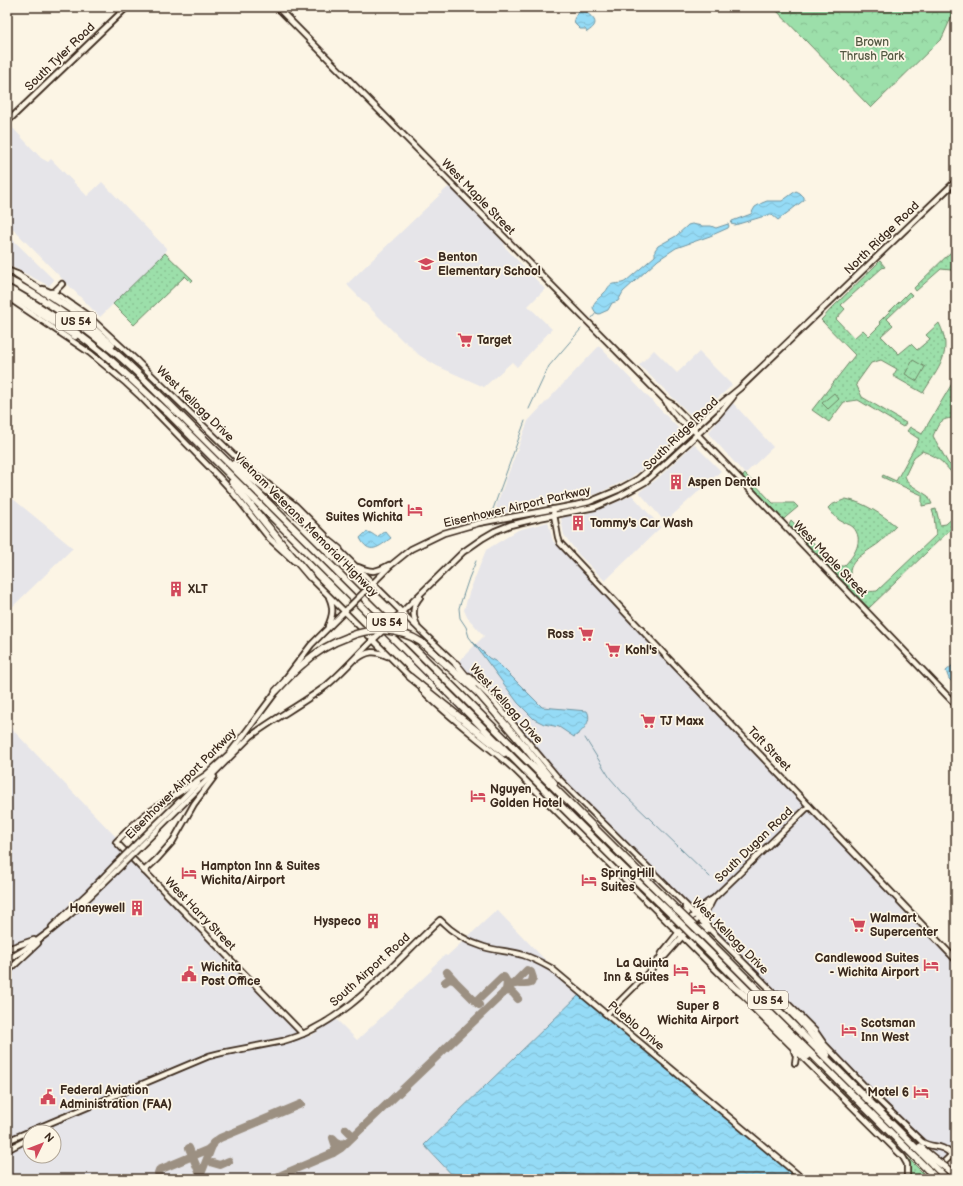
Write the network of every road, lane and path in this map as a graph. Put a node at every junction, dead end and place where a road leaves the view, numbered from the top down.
1 (127, 7) edge
2 (277, 7) edge
3 (7, 122) edge
4 (956, 181) edge
5 (7, 270) edge
6 (17, 275) junction
7 (7, 279) edge
8 (7, 288) edge
9 (50, 292) junction
10 (7, 293) edge
11 (7, 297) edge
12 (61, 297) junction
13 (805, 326) joint
14 (137, 373) junction
15 (126, 375) junction
16 (739, 389) junction
17 (692, 428) junction
18 (196, 433) junction
19 (697, 434) junction
20 (215, 460) junction
21 (629, 484) joint
22 (632, 489) joint
23 (553, 509) junction
24 (554, 515) junction
25 (339, 549) junction
26 (397, 560) junction
27 (356, 566) junction
28 (310, 577) junction
29 (430, 583) junction
30 (371, 585) junction
31 (327, 594) junction
32 (346, 610) junction
33 (400, 614) junction
34 (420, 630) junction
35 (323, 632) junction
36 (375, 638) junction
37 (392, 658) junction
38 (456, 664) junction
39 (344, 669) junction
40 (410, 677) junction
41 (276, 691) junction
42 (956, 705) edge
43 (493, 710) junction
44 (221, 767) junction
45 (525, 769) junction
46 (206, 775) junction
47 (809, 806) junction
48 (578, 812) junction
49 (139, 844) junction
50 (118, 865) junction
51 (144, 871) junction
52 (707, 905) junction
53 (686, 906) junction
54 (696, 916) junction
55 (665, 919) junction
56 (440, 920) joint
57 (671, 925) junction
58 (708, 928) junction
59 (47, 934) junction
60 (681, 934) junction
61 (715, 935) junction
62 (34, 940) junction
63 (671, 942) junction
64 (690, 944) junction
65 (7, 949) edge
66 (671, 949) junction
67 (695, 949) junction
68 (7, 957) edge
69 (660, 958) junction
70 (7, 960) edge
71 (956, 960) edge
72 (7, 972) edge
73 (727, 981) junction
74 (769, 989) junction
75 (607, 1014) junction
76 (303, 1034) junction
77 (787, 1042) junction
78 (795, 1063) dead end
79 (833, 1065) junction
80 (825, 1067) junction
81 (50, 1124) edge
82 (22, 1135) edge
83 (7, 1141) edge
84 (22, 1142) edge
85 (7, 1150) edge
86 (956, 1151) edge
87 (952, 1155) junction
88 (943, 1170) junction
89 (956, 1176) edge
90 (935, 1178) edge
91 (803, 1179) edge
92 (907, 1179) edge
93 (926, 1179) edge
94 (947, 1179) edge

1 - 3 main road, South Tyler Road
2 - 17 main road, West Maple Street
4 - 13 main road, North Ridge Road
5 - 6 main road, West Kellogg Drive
6 - 9 main road, West Kellogg Drive
6 - 14 highway
7 - 14 highway, Vietnam Veterans Memorial Highway / US 54
8 - 15 highway, Vietnam Veterans Memorial Highway / US 54
9 - 12 main road, West Kellogg Drive
9 - 12 main road
10 - 15 highway
11 - 28 main road
12 - 25 main road, West Kellogg Drive
13 - 16 main road, South Ridge Road
14 - 18 highway, Vietnam Veterans Memorial Highway / US 54
15 - 20 highway, Vietnam Veterans Memorial Highway / US 54
16 - 17 main road, South Ridge Road
16 - 19 main road, South Ridge Road
17 - 19 main road, West Maple Street
17 - 21 main road, South Ridge Road
18 - 25 highway
18 - 48 highway, Vietnam Veterans Memorial Highway / US 54
19 - 22 main road, South Ridge Road
19 - 42 main road, West Maple Street
20 - 28 highway
20 - 45 highway, Vietnam Veterans Memorial Highway / US 54
21 - 23 main road, Eisenhower Airport Parkway
22 - 24 main road, Eisenhower Airport Parkway
23 - 24 main road, Taft Street
23 - 26 main road, Eisenhower Airport Parkway
24 - 29 main road, Eisenhower Airport Parkway
24 - 47 main road, Taft Street
25 - 27 main road, West Kellogg Drive
26 - 27 main road
26 - 30 main road, Eisenhower Airport Parkway
27 - 30 main road, West Kellogg Drive
28 - 31 main road
29 - 33 main road, Eisenhower Airport Parkway
29 - 34 main road
30 - 32 main road, Eisenhower Airport Parkway, bridge
30 - 33 main road, West Kellogg Drive
31 - 32 main road
31 - 35 main road
32 - 35 main road, Eisenhower Airport Parkway
32 - 36 main road
33 - 34 main road, West Kellogg Drive
33 - 36 main road, Eisenhower Airport Parkway, bridge
34 - 38 main road, West Kellogg Drive
35 - 41 main road, Eisenhower Airport Parkway
36 - 37 main road
36 - 39 main road, Eisenhower Airport Parkway
37 - 39 main road
37 - 40 main road
38 - 43 highway
38 - 53 main road, West Kellogg Drive
39 - 44 main road, Eisenhower Airport Parkway
40 - 45 highway
40 - 55 main road
41 - 43 highway, bridge
41 - 46 main road, Eisenhower Airport Parkway
43 - 48 highway
44 - 49 main road, Eisenhower Airport Parkway
44 - 51 main road
45 - 80 highway, Vietnam Veterans Memorial Highway / US 54, bridge
46 - 49 main road, Eisenhower Airport Parkway
46 - 51 main road, West Harry Street
47 - 52 main road, South Dugan Road
47 - 71 main road, Taft Street
48 - 79 highway, Vietnam Veterans Memorial Highway / US 54, bridge
49 - 50 main road, Eisenhower Airport Parkway, bridge
50 - 59 main road, Eisenhower Airport Parkway
50 - 62 main road, Eisenhower Airport Parkway
51 - 76 main road, West Harry Street
52 - 53 main road
52 - 54 main road, South Dugan Road
52 - 58 main road
53 - 54 main road, West Kellogg Drive
53 - 55 main road
54 - 58 main road, West Kellogg Drive
54 - 60 main road, South Dugan Road
55 - 57 main road
56 - 75 main road, Pueblo Drive
56 - 76 main road, South Airport Road
57 - 60 main road
57 - 63 main road
58 - 61 main road, West Kellogg Drive
59 - 70 main road, Eisenhower Airport Parkway
59 - 72 main road
60 - 63 main road, South Dugan Road
60 - 64 main road
60 - 66 main road, South Dugan Road
61 - 67 main road
61 - 74 main road, West Kellogg Drive
62 - 65 main road
62 - 68 main road, Eisenhower Airport Parkway
63 - 69 main road, South Dugan Road
64 - 66 main road
64 - 67 main road
66 - 69 main road, South Dugan Road
67 - 73 main road
69 - 75 main road, South Dugan Road
73 - 77 main road
73 - 80 highway
74 - 79 highway
74 - 87 main road, West Kellogg Drive
75 - 91 main road, Pueblo Drive
76 - 81 main road, South Airport Road
77 - 78 main road
77 - 92 main road
79 - 88 highway, Vietnam Veterans Memorial Highway / US 54, bridge
80 - 90 highway, Vietnam Veterans Memorial Highway / US 54, bridge
82 - 83 main road, South Airport Road
84 - 85 main road
86 - 87 main road
87 - 93 main road
88 - 89 highway
88 - 94 highway, Vietnam Veterans Memorial Highway / US 54

